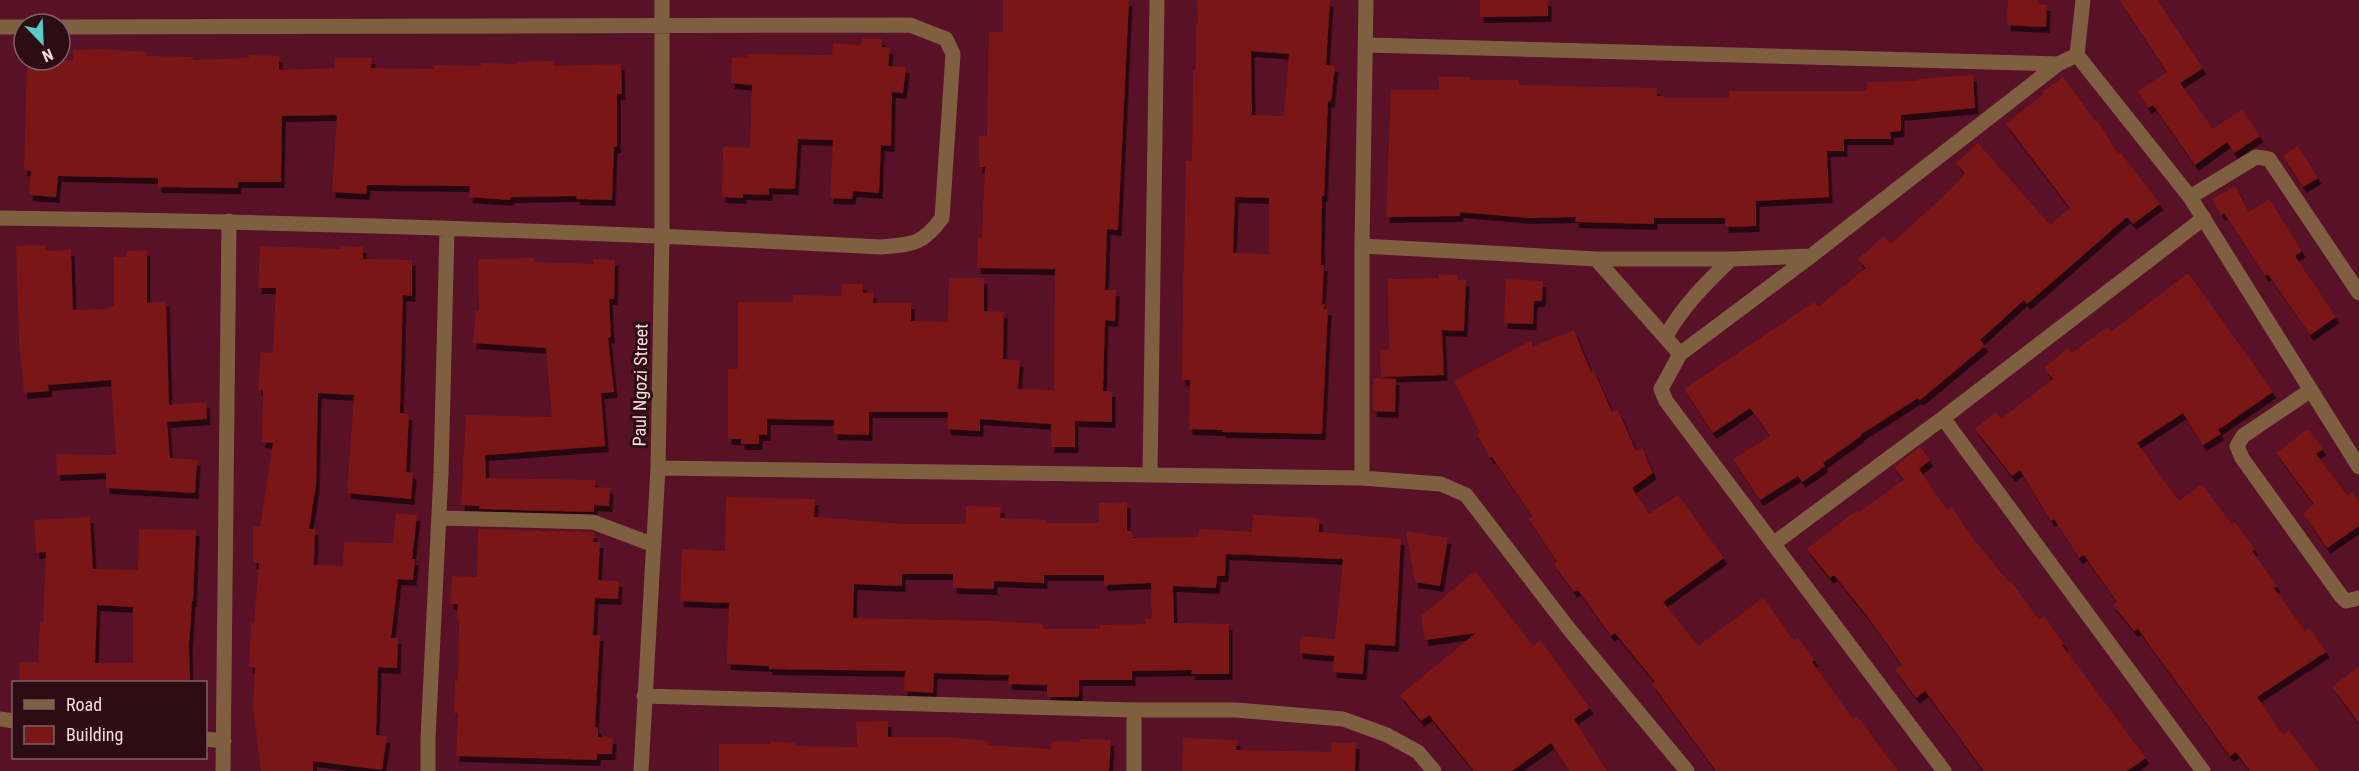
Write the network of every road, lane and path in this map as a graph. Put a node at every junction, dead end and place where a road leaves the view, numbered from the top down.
1 (662, 0) edge
2 (1157, 0) edge
3 (1366, 0) edge
4 (2083, 0) edge
5 (662, 24) junction
6 (0, 27) edge
7 (72, 27) edge
8 (0, 40) edge
9 (1366, 45) junction
10 (2077, 55) junction
11 (2058, 64) junction
12 (2190, 196) junction
13 (0, 218) edge
14 (2204, 218) junction
15 (229, 221) junction
16 (447, 229) junction
17 (662, 235) junction
18 (1362, 246) junction
19 (1810, 256) junction
20 (1596, 259) junction
21 (1731, 259) junction
22 (2359, 293) edge
23 (1666, 336) junction
24 (1680, 354) junction
25 (2311, 390) junction
26 (1942, 418) junction
27 (2359, 467) edge
28 (658, 468) junction
29 (1149, 475) junction
30 (1362, 478) junction
31 (439, 518) junction
32 (1773, 544) junction
33 (654, 545) junction
34 (2359, 598) edge
35 (644, 696) junction
36 (1134, 710) junction
37 (207, 739) edge
38 (224, 741) junction
39 (223, 771) edge
40 (428, 771) edge
41 (641, 771) edge
42 (1134, 771) edge
43 (1434, 771) edge
44 (1687, 771) edge
45 (1944, 771) edge
46 (2203, 771) edge

1 - 5 street, Paul Ngozi Street
2 - 29 street
3 - 9 street
4 - 10 street
5 - 7 street
5 - 17 street, Paul Ngozi Street
5 - 17 street
6 - 8 street
9 - 11 street
9 - 18 street
10 - 11 street
10 - 12 street
11 - 19 street
12 - 14 street
12 - 22 street
13 - 15 street
14 - 25 street
14 - 26 street
15 - 16 street
15 - 38 street
16 - 17 street
16 - 31 street
17 - 28 street, Paul Ngozi Street
18 - 20 street
18 - 30 street
19 - 21 street
19 - 24 street
20 - 21 street
20 - 23 street
21 - 23 street
23 - 24 street
24 - 32 street
25 - 27 street
25 - 34 street
26 - 32 street
26 - 46 street
28 - 29 street
28 - 33 street, Paul Ngozi Street
29 - 30 street
30 - 44 street
31 - 33 street
31 - 40 street
32 - 45 street
33 - 35 street, Paul Ngozi Street
35 - 36 street
35 - 41 street, Paul Ngozi Street
36 - 42 street
36 - 43 street
37 - 38 street
38 - 39 street

